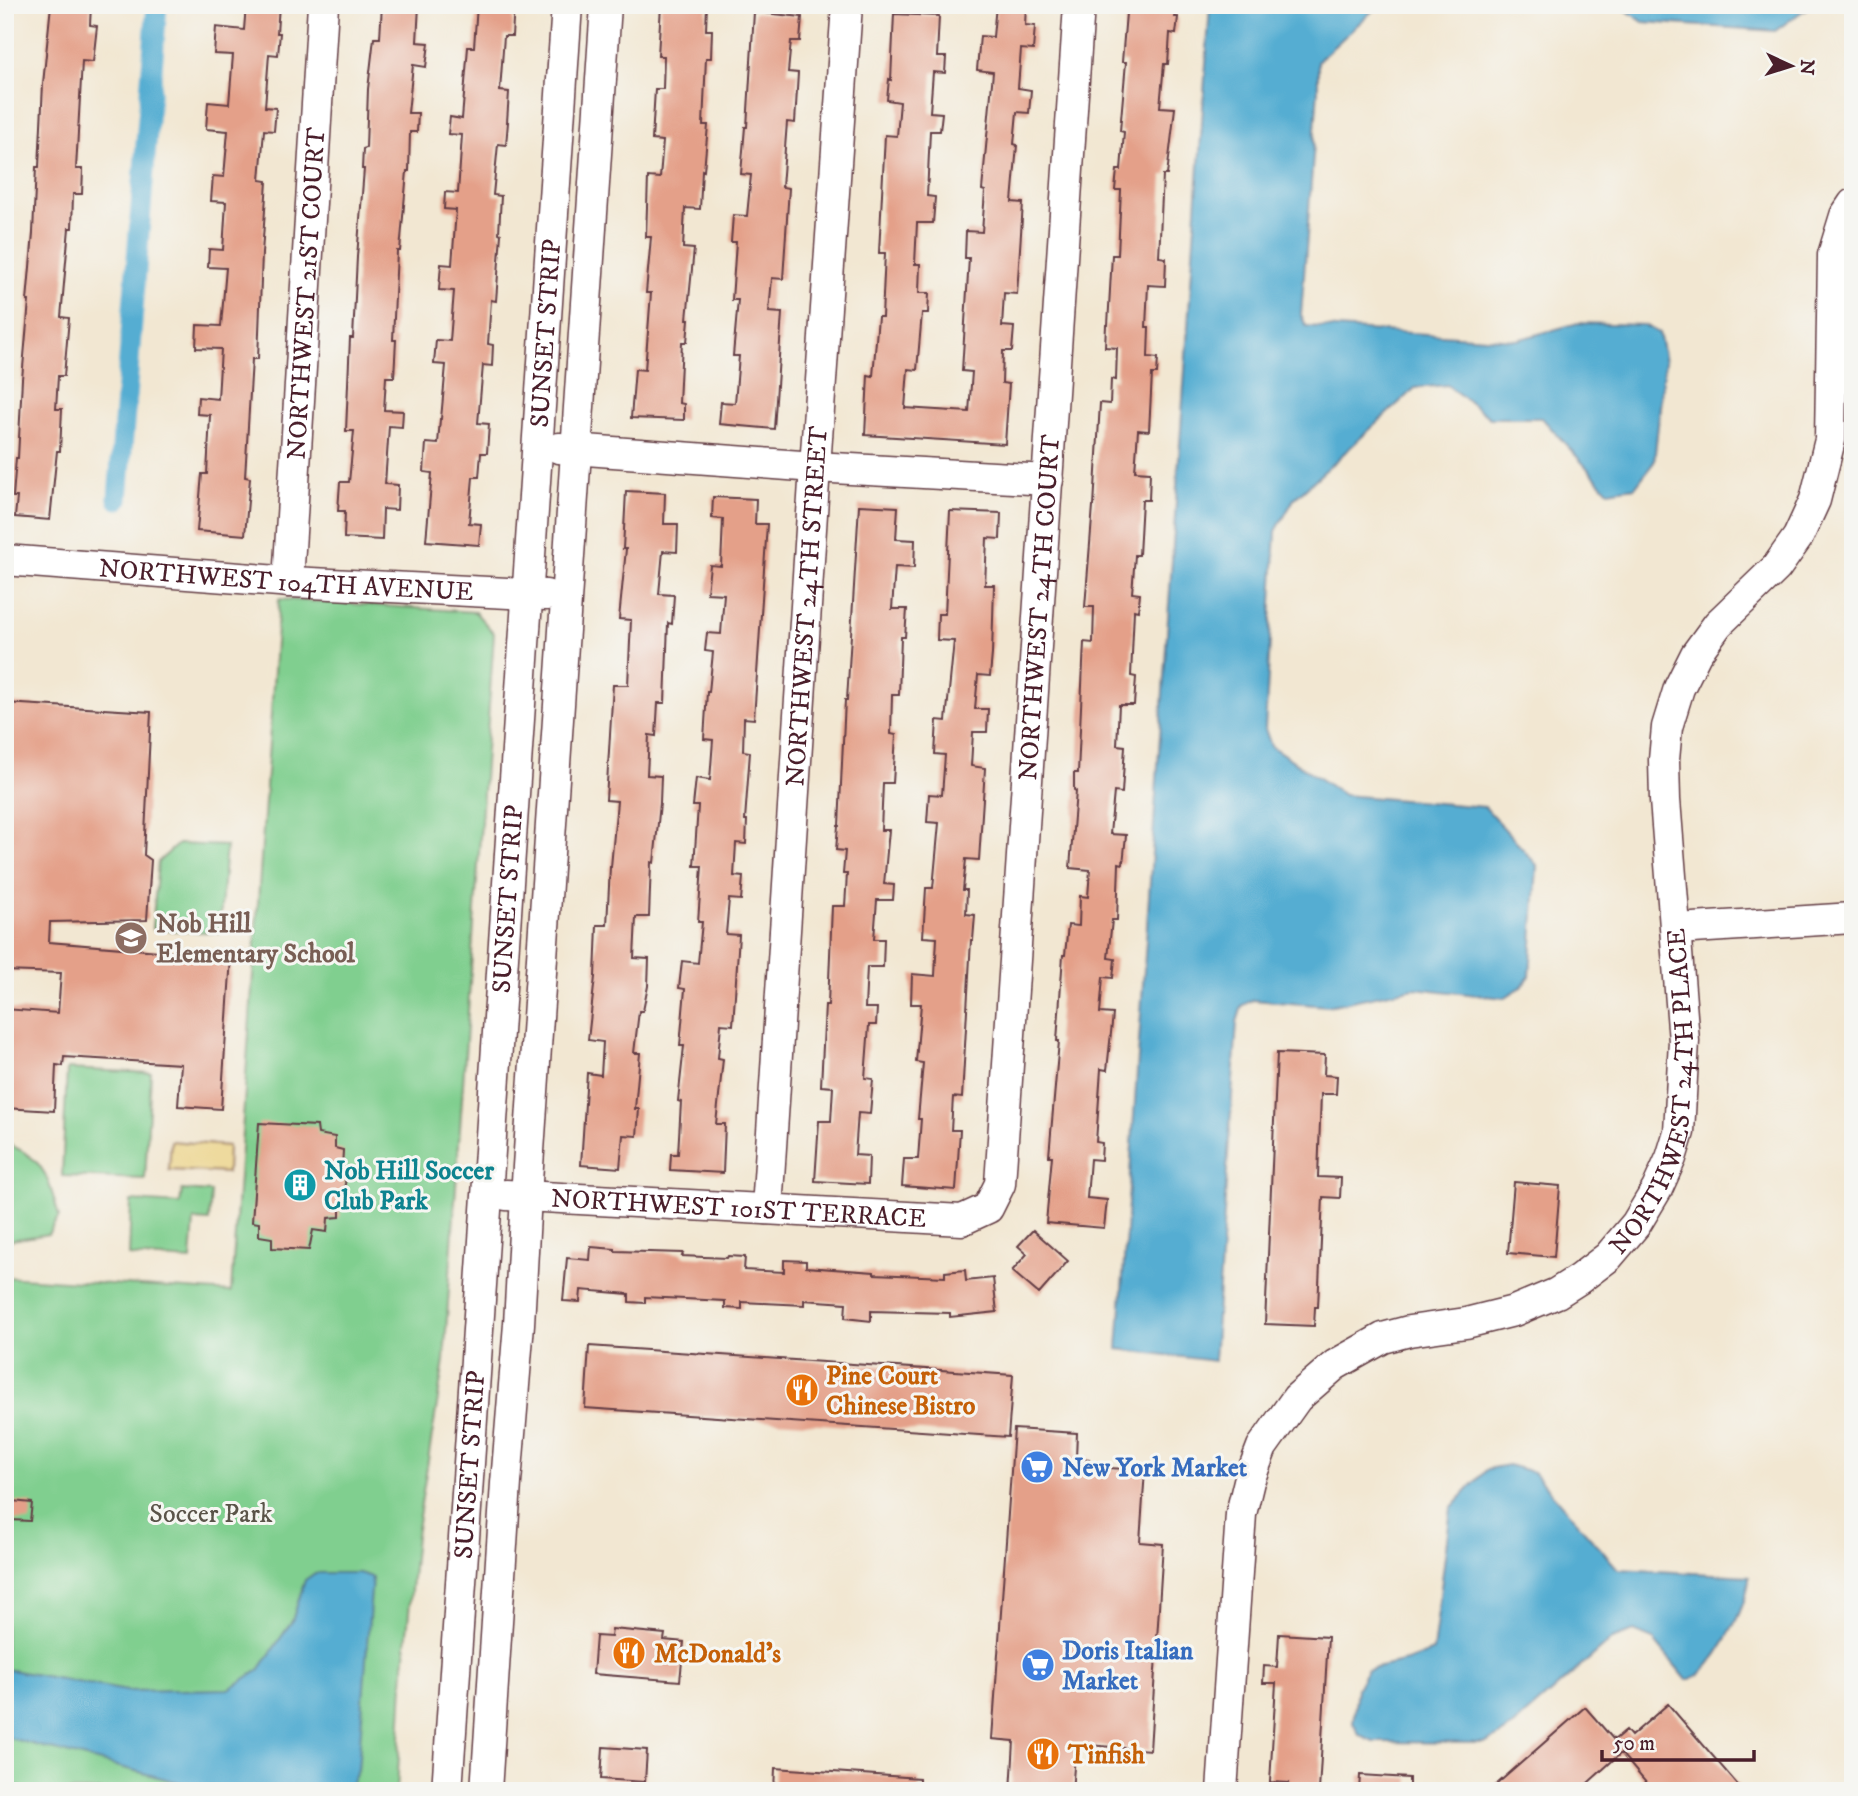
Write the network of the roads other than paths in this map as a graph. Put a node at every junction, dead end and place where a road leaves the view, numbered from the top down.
1 (323, 5) edge
2 (568, 5) edge
3 (606, 5) edge
4 (847, 5) edge
5 (1079, 5) edge
6 (1849, 210) edge
7 (537, 446) junction
8 (576, 449) junction
9 (815, 467) junction
10 (1048, 480) junction
11 (5, 560) edge
12 (288, 582) junction
13 (526, 594) junction
14 (566, 597) junction
15 (1853, 918) edge
16 (1676, 929) junction
17 (488, 1193) junction
18 (526, 1196) junction
19 (988, 1208) joint
20 (767, 1209) junction
21 (447, 1791) edge
22 (486, 1791) edge
23 (1222, 1791) edge

1 - 12 street, NORTHWEST 21ST COURT
2 - 7 street, SUNSET STRIP
3 - 8 street, SUNSET STRIP
4 - 9 street, NORTHWEST 24TH STREET
5 - 10 street, NORTHWEST 24TH COURT
6 - 16 street, NORTHWEST 24TH PLACE
7 - 8 street
7 - 13 street, SUNSET STRIP
8 - 9 street
8 - 14 street, SUNSET STRIP
9 - 10 street
9 - 20 street, NORTHWEST 24TH STREET
10 - 19 street, NORTHWEST 24TH COURT
11 - 12 street, NORTHWEST 104TH AVENUE
12 - 13 street, NORTHWEST 104TH AVENUE
13 - 14 street, NORTHWEST 104TH AVENUE
13 - 17 street, SUNSET STRIP
14 - 18 street, SUNSET STRIP
15 - 16 street
16 - 23 street, NORTHWEST 24TH PLACE
17 - 18 street, NORTHWEST 101ST TERRACE
17 - 21 street, SUNSET STRIP
18 - 20 street, NORTHWEST 101ST TERRACE
18 - 22 street, SUNSET STRIP
19 - 20 street, NORTHWEST 101ST TERRACE

